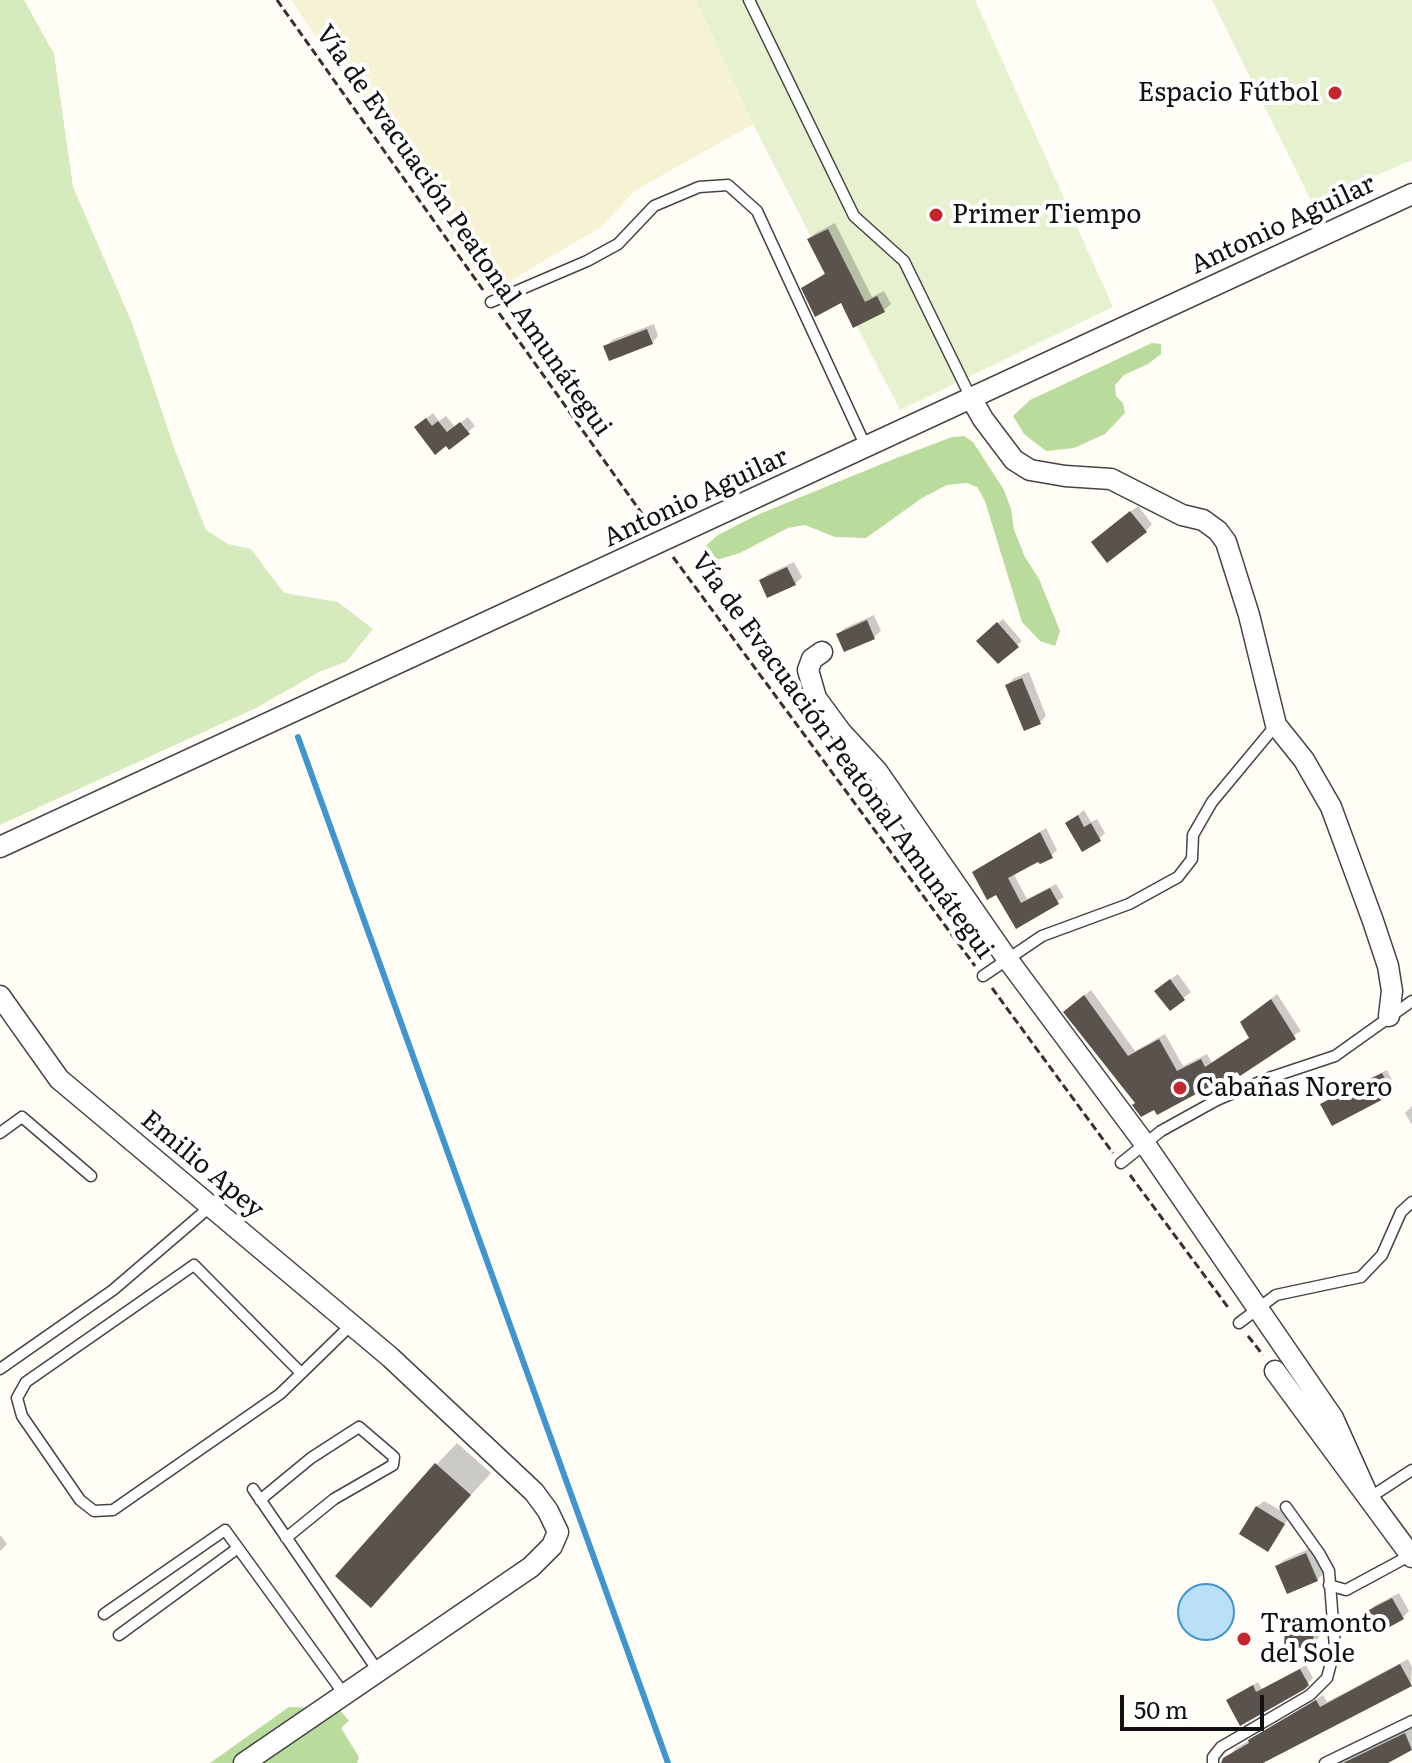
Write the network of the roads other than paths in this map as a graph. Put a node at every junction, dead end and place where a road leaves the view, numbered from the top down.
1 (749, 0) edge
2 (1412, 194) edge
3 (491, 302) road end
4 (971, 398) junction
5 (866, 447) junction
6 (822, 652) dead end
7 (1276, 725) junction
8 (0, 847) edge
9 (1008, 960) junction
10 (983, 976) road end
11 (0, 996) edge
12 (1412, 1001) edge
13 (1389, 1016) junction
14 (0, 1133) edge
15 (1145, 1144) junction
16 (1121, 1163) road end
17 (91, 1176) dead end
18 (1412, 1202) edge
19 (211, 1206) junction
20 (1258, 1309) junction
21 (1239, 1323) road end
22 (351, 1325) junction
23 (0, 1369) edge
24 (1275, 1371) road end
25 (301, 1373) junction
26 (1412, 1470) edge
27 (253, 1489) dead end
28 (1369, 1498) junction
29 (260, 1500) junction
30 (1286, 1507) dead end
31 (286, 1538) junction
32 (238, 1548) junction
33 (1411, 1556) edge
34 (1329, 1585) junction
35 (104, 1614) dead end
36 (119, 1635) dead end
37 (378, 1671) junction
38 (344, 1694) junction
39 (1412, 1721) edge
40 (244, 1763) edge
41 (1213, 1763) edge
42 (1325, 1763) edge

1 - 4 lane
2 - 4 street, Antonio Aguilar
3 - 5 lane
4 - 5 street, Antonio Aguilar
4 - 7 street
5 - 8 street, Antonio Aguilar
6 - 9 street
7 - 9 lane
7 - 13 street
9 - 10 lane
9 - 15 street
11 - 19 street, Emilio Apey
12 - 13 lane
13 - 15 lane
14 - 17 lane
15 - 16 lane
15 - 20 street
18 - 20 lane
19 - 22 street, Emilio Apey
19 - 23 lane
20 - 21 lane
20 - 28 street
22 - 25 lane
22 - 37 street, Emilio Apey
24 - 28 street
25 - 25 lane
26 - 28 lane
27 - 29 lane
28 - 33 street
29 - 31 lane
29 - 31 lane
30 - 34 lane
31 - 37 lane
32 - 35 lane
32 - 36 lane
32 - 38 lane
33 - 34 lane
34 - 41 lane
37 - 38 street
38 - 40 street
39 - 42 lane

